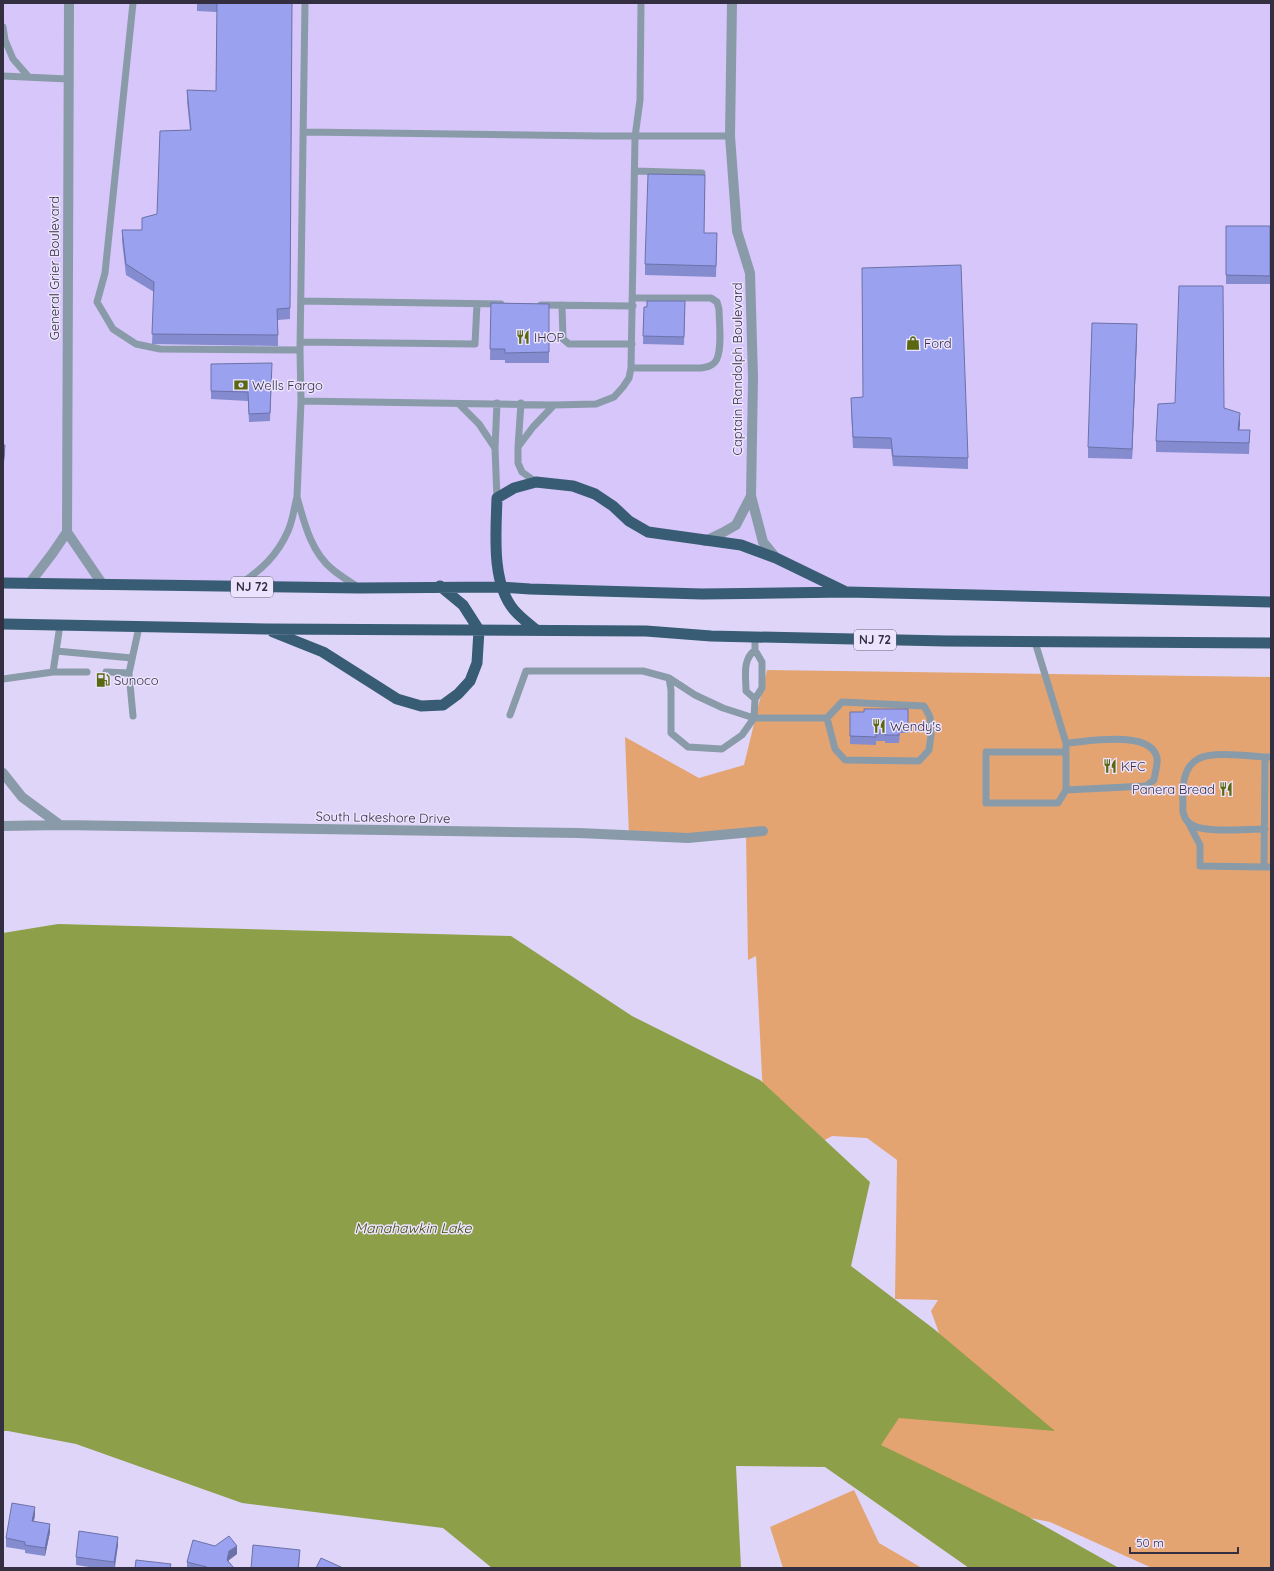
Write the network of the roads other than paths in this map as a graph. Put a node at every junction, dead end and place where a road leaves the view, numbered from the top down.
1 (69, 3) edge
2 (132, 3) edge
3 (305, 3) edge
4 (641, 3) edge
5 (732, 3) edge
6 (3, 27) edge
7 (3, 76) edge
8 (28, 76) junction
9 (68, 78) junction
10 (304, 132) junction
11 (730, 136) junction
12 (635, 137) junction
13 (635, 171) junction
14 (702, 173) edge
15 (632, 298) junction
16 (301, 301) junction
17 (477, 304) junction
18 (508, 304) edge
19 (531, 305) edge
20 (562, 305) junction
21 (633, 306) junction
22 (300, 342) junction
23 (632, 344) junction
24 (300, 350) junction
25 (631, 368) junction
26 (301, 401) junction
27 (497, 403) junction
28 (522, 403) junction
29 (459, 404) junction
30 (554, 405) junction
31 (518, 447) junction
32 (495, 448) junction
33 (536, 482) junction
34 (751, 496) junction
35 (297, 497) junction
36 (497, 498) junction
37 (67, 532) junction
38 (704, 541) junction
39 (776, 558) junction
40 (3, 583) edge
41 (29, 584) junction
42 (104, 585) junction
43 (237, 586) junction
44 (440, 586) junction
45 (501, 587) junction
46 (359, 588) junction
47 (847, 592) junction
48 (1271, 602) edge
49 (3, 624) edge
50 (60, 625) junction
51 (139, 626) junction
52 (266, 629) junction
53 (535, 629) junction
54 (479, 630) junction
55 (755, 637) junction
56 (1035, 642) junction
57 (1271, 644) edge
58 (755, 650) junction
59 (56, 652) junction
60 (132, 658) junction
61 (53, 672) junction
62 (87, 672) dead end
63 (106, 672) dead end
64 (129, 673) junction
65 (669, 678) junction
66 (3, 679) edge
67 (755, 699) junction
68 (510, 715) dead end
69 (133, 716) dead end
70 (754, 718) junction
71 (827, 718) junction
72 (1066, 743) junction
73 (1066, 752) junction
74 (1268, 757) edge
75 (3, 773) edge
76 (1066, 790) junction
77 (1188, 822) junction
78 (3, 826) edge
79 (60, 826) junction
80 (1265, 829) junction
81 (762, 831) dead end
82 (1268, 867) edge

1 - 9 street, General Grier Boulevard
2 - 24 lane
3 - 10 lane
4 - 12 lane
5 - 11 street, Captain Randolph Boulevard
6 - 8 lane
7 - 8 lane
8 - 9 lane
9 - 37 street, General Grier Boulevard
10 - 12 lane
10 - 16 lane
11 - 12 lane
11 - 34 street, Captain Randolph Boulevard
12 - 13 lane
13 - 14 lane
13 - 15 lane
15 - 21 lane
15 - 25 lane
16 - 17 lane
16 - 22 lane
17 - 18 lane
17 - 22 lane
19 - 20 lane
20 - 21 lane
20 - 23 lane
21 - 23 lane
22 - 24 lane
23 - 25 lane
24 - 26 lane
25 - 30 lane
26 - 29 lane
26 - 35 lane
27 - 28 lane
27 - 29 lane
27 - 32 lane
28 - 30 lane
28 - 31 lane
29 - 32 lane
30 - 31 lane
31 - 33 lane
32 - 36 lane
33 - 36 highway
33 - 38 highway
34 - 38 street, Captain Randolph Boulevard
34 - 39 street, Captain Randolph Boulevard
35 - 43 lane
35 - 46 lane
36 - 45 highway
37 - 41 street
37 - 42 street
38 - 39 highway
39 - 47 highway
40 - 41 highway, NJ 72
41 - 42 highway, NJ 72
42 - 43 highway, NJ 72
43 - 46 highway, NJ 72
44 - 45 highway, NJ 72
44 - 46 highway, NJ 72
44 - 54 highway
45 - 47 highway, NJ 72
45 - 53 highway
47 - 48 highway, NJ 72
49 - 50 highway, NJ 72
50 - 51 highway, NJ 72
50 - 59 lane
51 - 52 highway, NJ 72
51 - 60 lane
52 - 54 highway, NJ 72
52 - 54 highway
53 - 54 highway, NJ 72
53 - 55 highway, NJ 72
55 - 56 highway, NJ 72
55 - 58 lane
56 - 57 highway, NJ 72
56 - 72 lane
58 - 67 lane
58 - 67 lane
59 - 60 lane
59 - 61 lane
60 - 64 lane
61 - 62 lane
61 - 66 lane
63 - 64 lane
64 - 69 lane
65 - 68 lane
65 - 70 lane
65 - 70 lane
67 - 70 lane
70 - 71 lane
71 - 71 lane
72 - 73 lane
72 - 76 lane
73 - 76 lane
73 - 76 lane
74 - 77 lane
74 - 80 lane
75 - 79 street
77 - 80 lane
77 - 82 lane
78 - 79 street, South Lakeshore Drive
79 - 81 street, South Lakeshore Drive
80 - 82 lane

